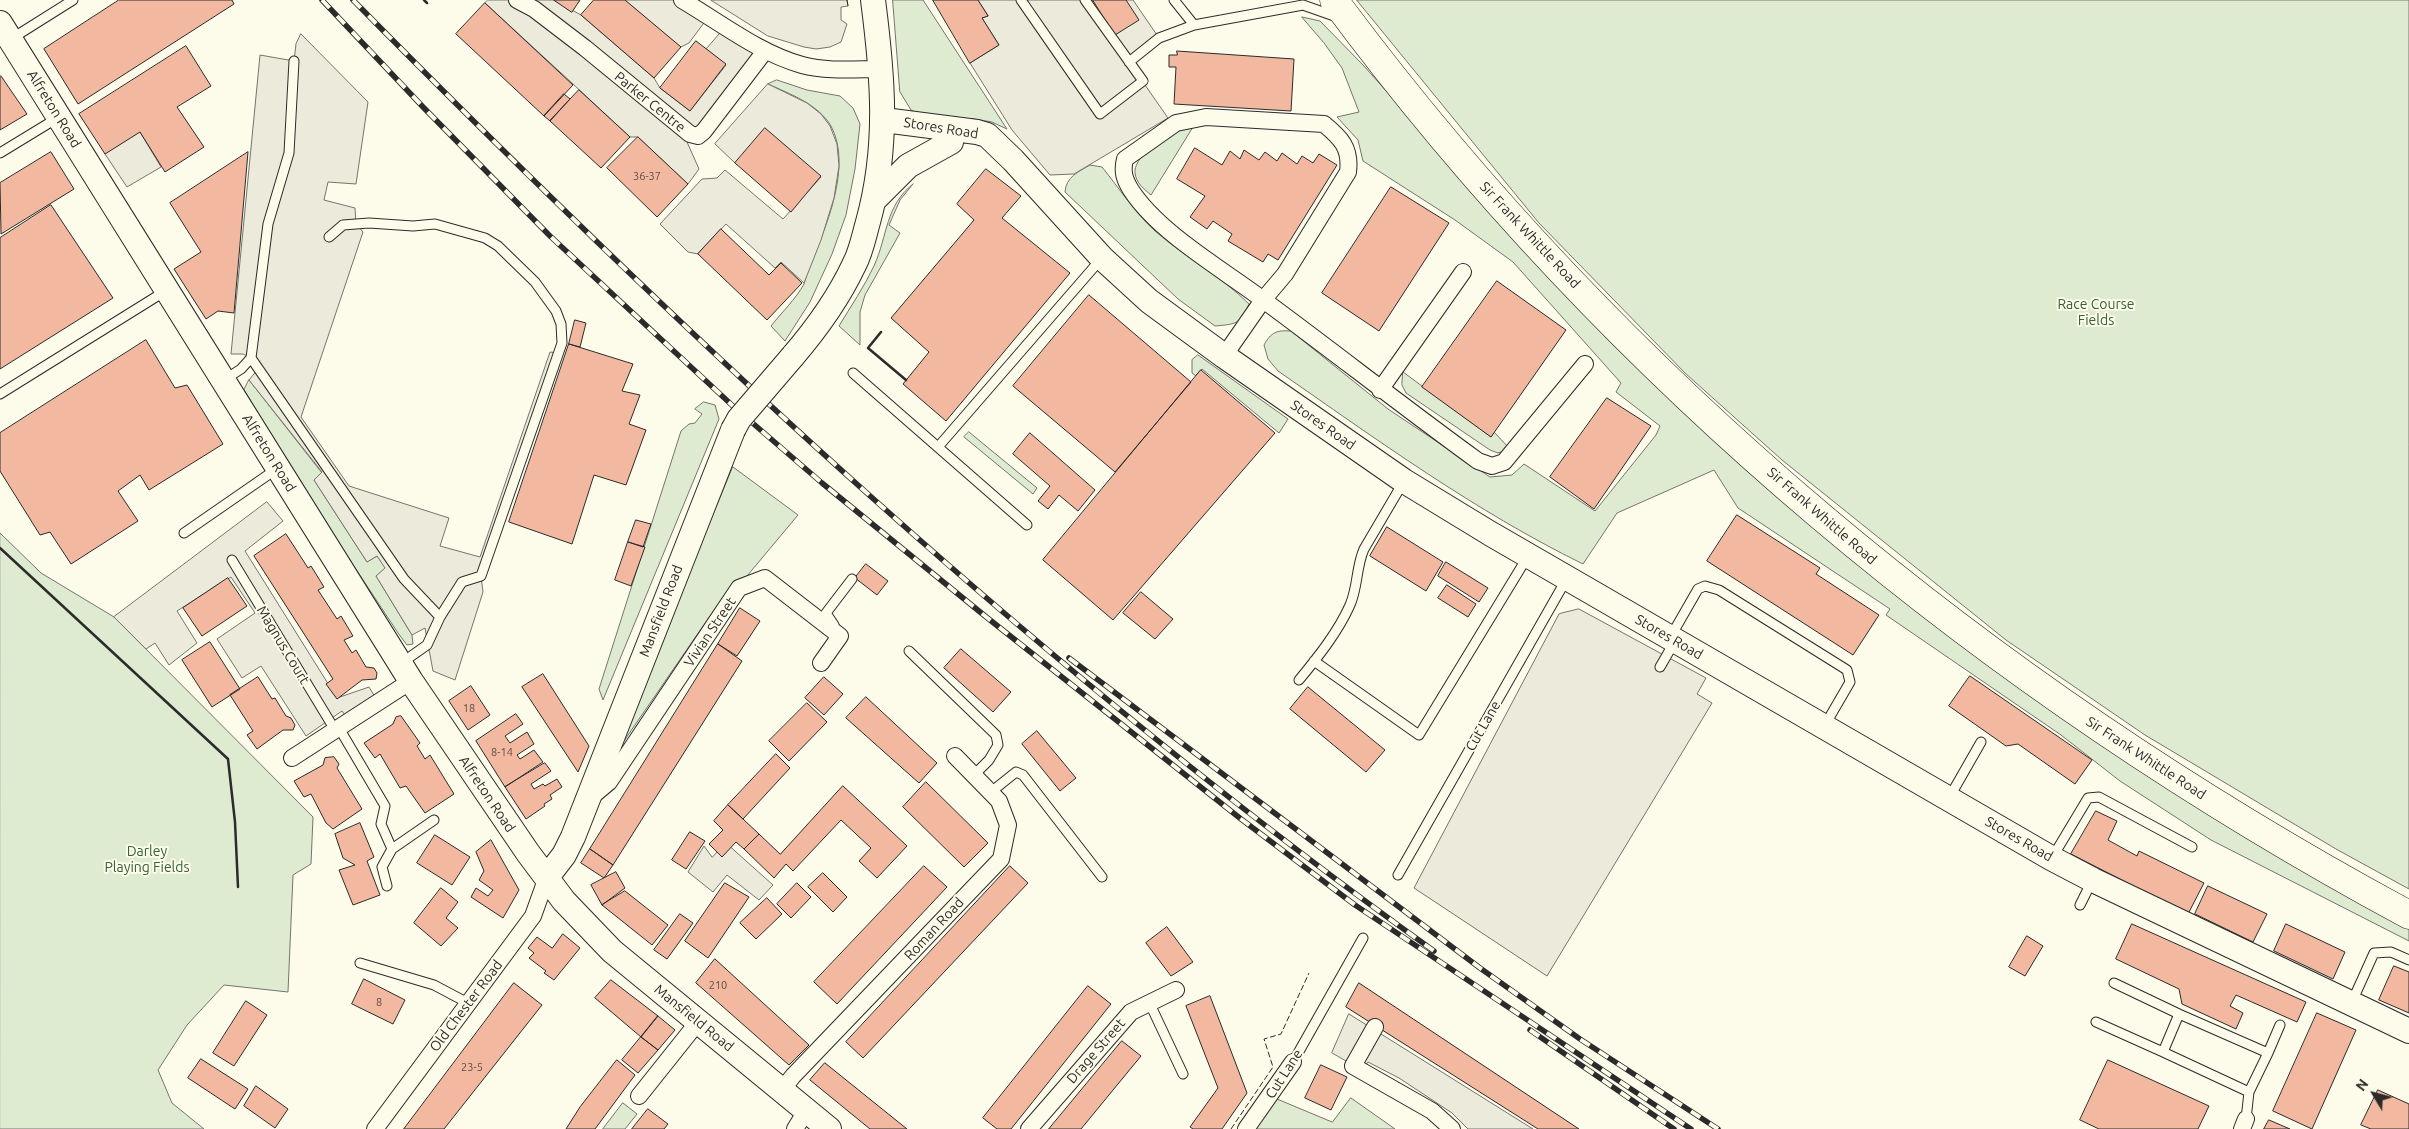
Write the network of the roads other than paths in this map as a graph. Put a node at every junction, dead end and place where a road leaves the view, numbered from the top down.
1 (73, 0) edge
2 (517, 0) edge
3 (682, 0) edge
4 (873, 0) edge
5 (1021, 0) edge
6 (1085, 0) edge
7 (1174, 0) edge
8 (1334, 0) edge
9 (1194, 25) junction
10 (1353, 25) junction
11 (5, 31) edge
12 (765, 51) junction
13 (294, 61) dead end
14 (1129, 62) junction
15 (882, 69) junction
16 (59, 117) junction
17 (883, 128) junction
18 (951, 142) junction
19 (995, 143) junction
20 (0, 153) edge
21 (874, 200) junction
22 (329, 238) dead end
23 (1102, 258) junction
24 (1463, 272) dead end
25 (167, 290) junction
26 (1263, 300) junction
27 (1224, 356) junction
28 (251, 358) junction
29 (1585, 364) dead end
30 (853, 373) dead end
31 (224, 380) junction
32 (1380, 390) junction
33 (0, 394) edge
34 (938, 447) junction
35 (278, 468) junction
36 (1404, 481) junction
37 (1028, 525) dead end
38 (184, 533) dead end
39 (1528, 556) junction
40 (232, 560) dead end
41 (1568, 577) junction
42 (852, 579) dead end
43 (440, 617) junction
44 (840, 636) junction
45 (1672, 639) junction
46 (909, 651) dead end
47 (1314, 661) junction
48 (821, 663) dead end
49 (1660, 667) dead end
50 (405, 672) junction
51 (1299, 680) dead end
52 (1824, 728) junction
53 (337, 729) junction
54 (1981, 742) dead end
55 (955, 756) dead end
56 (292, 758) dead end
57 (974, 775) junction
58 (991, 792) junction
59 (1948, 798) junction
60 (586, 800) junction
61 (434, 820) dead end
62 (2192, 847) dead end
63 (392, 849) junction
64 (2051, 858) junction
65 (1398, 875) dead end
66 (1102, 876) dead end
67 (547, 877) junction
68 (2093, 880) junction
69 (387, 886) dead end
70 (2080, 905) dead end
71 (2409, 915) edge
72 (1363, 938) dead end
73 (2409, 960) edge
74 (360, 963) dead end
75 (2114, 983) dead end
76 (1176, 990) dead end
77 (1149, 1002) junction
78 (468, 1003) junction
79 (2351, 1004) junction
80 (2179, 1014) junction
81 (698, 1022) junction
82 (2096, 1022) dead end
83 (2280, 1025) dead end
84 (1375, 1027) dead end
85 (2409, 1031) edge
86 (2163, 1052) junction
87 (2268, 1053) junction
88 (1293, 1062) joint
89 (1183, 1074) dead end
90 (782, 1090) junction
91 (2250, 1092) junction
92 (638, 1096) dead end
93 (801, 1120) edge
94 (2244, 1124) edge
95 (375, 1129) edge
96 (829, 1129) edge
97 (1030, 1129) edge
98 (1246, 1129) edge
99 (1452, 1129) edge

1 - 11 lane
2 - 12 street, Parker Centre
3 - 12 street
4 - 15 street, Mansfield Road
5 - 14 lane
6 - 14 lane
7 - 9 lane
8 - 10 highway, Sir Frank Whittle Road
9 - 10 lane
9 - 14 lane
10 - 71 highway, Sir Frank Whittle Road
11 - 16 street, Alfreton Road
12 - 15 street
13 - 28 lane
15 - 17 street, Mansfield Road
16 - 20 lane
16 - 25 street, Alfreton Road
17 - 18 street, Stores Road
17 - 19 street, Stores Road
17 - 21 street, Mansfield Road
18 - 19 street, Stores Road
18 - 21 street
19 - 23 street, Stores Road
21 - 60 street, Mansfield Road, bridge
22 - 43 lane
23 - 27 street, Stores Road
23 - 34 lane
24 - 32 street
25 - 31 street, Alfreton Road
25 - 33 lane
26 - 26 street
26 - 27 street
26 - 32 street
27 - 36 street, Stores Road
28 - 31 lane
28 - 43 lane
29 - 32 street
30 - 34 lane
31 - 35 street, Alfreton Road
34 - 37 lane
35 - 38 lane
35 - 50 street, Alfreton Road
36 - 39 street, Stores Road
36 - 47 lane
39 - 41 street, Stores Road
39 - 47 lane
40 - 53 lane, Magnus Court
41 - 45 street, Stores Road
41 - 65 lane, Cut Lane
42 - 44 lane
43 - 50 lane
44 - 48 street
44 - 60 street, Vivian Street
45 - 49 lane
45 - 52 street, Stores Road
45 - 52 lane
46 - 57 lane
47 - 51 lane
50 - 53 street
50 - 67 street, Alfreton Road
52 - 59 street, Stores Road
53 - 56 street
53 - 63 lane, Magnus Court
54 - 59 lane
55 - 57 street, Roman Road
57 - 58 street, Roman Road
58 - 66 lane
58 - 90 street, Roman Road
59 - 64 street, Stores Road
60 - 67 street, Mansfield Road
61 - 63 lane
62 - 64 lane
63 - 69 lane
64 - 68 street, Stores Road
67 - 78 street, Old Chester Road
67 - 81 street, Mansfield Road
68 - 70 lane
68 - 79 street, Stores Road
72 - 88 lane, Cut Lane
73 - 79 lane
74 - 78 lane
75 - 80 lane
76 - 77 street, Drage Street
77 - 89 lane
77 - 97 street, Drage Street
78 - 95 street, Old Chester Road
79 - 85 street, Stores Road
80 - 86 lane
80 - 87 lane
81 - 90 street, Mansfield Road
81 - 92 street
82 - 86 lane
83 - 87 lane
84 - 99 street
86 - 91 lane
87 - 91 lane
88 - 98 street, Cut Lane
90 - 93 street, Mansfield Road
91 - 94 lane
93 - 96 street, Mansfield Road

